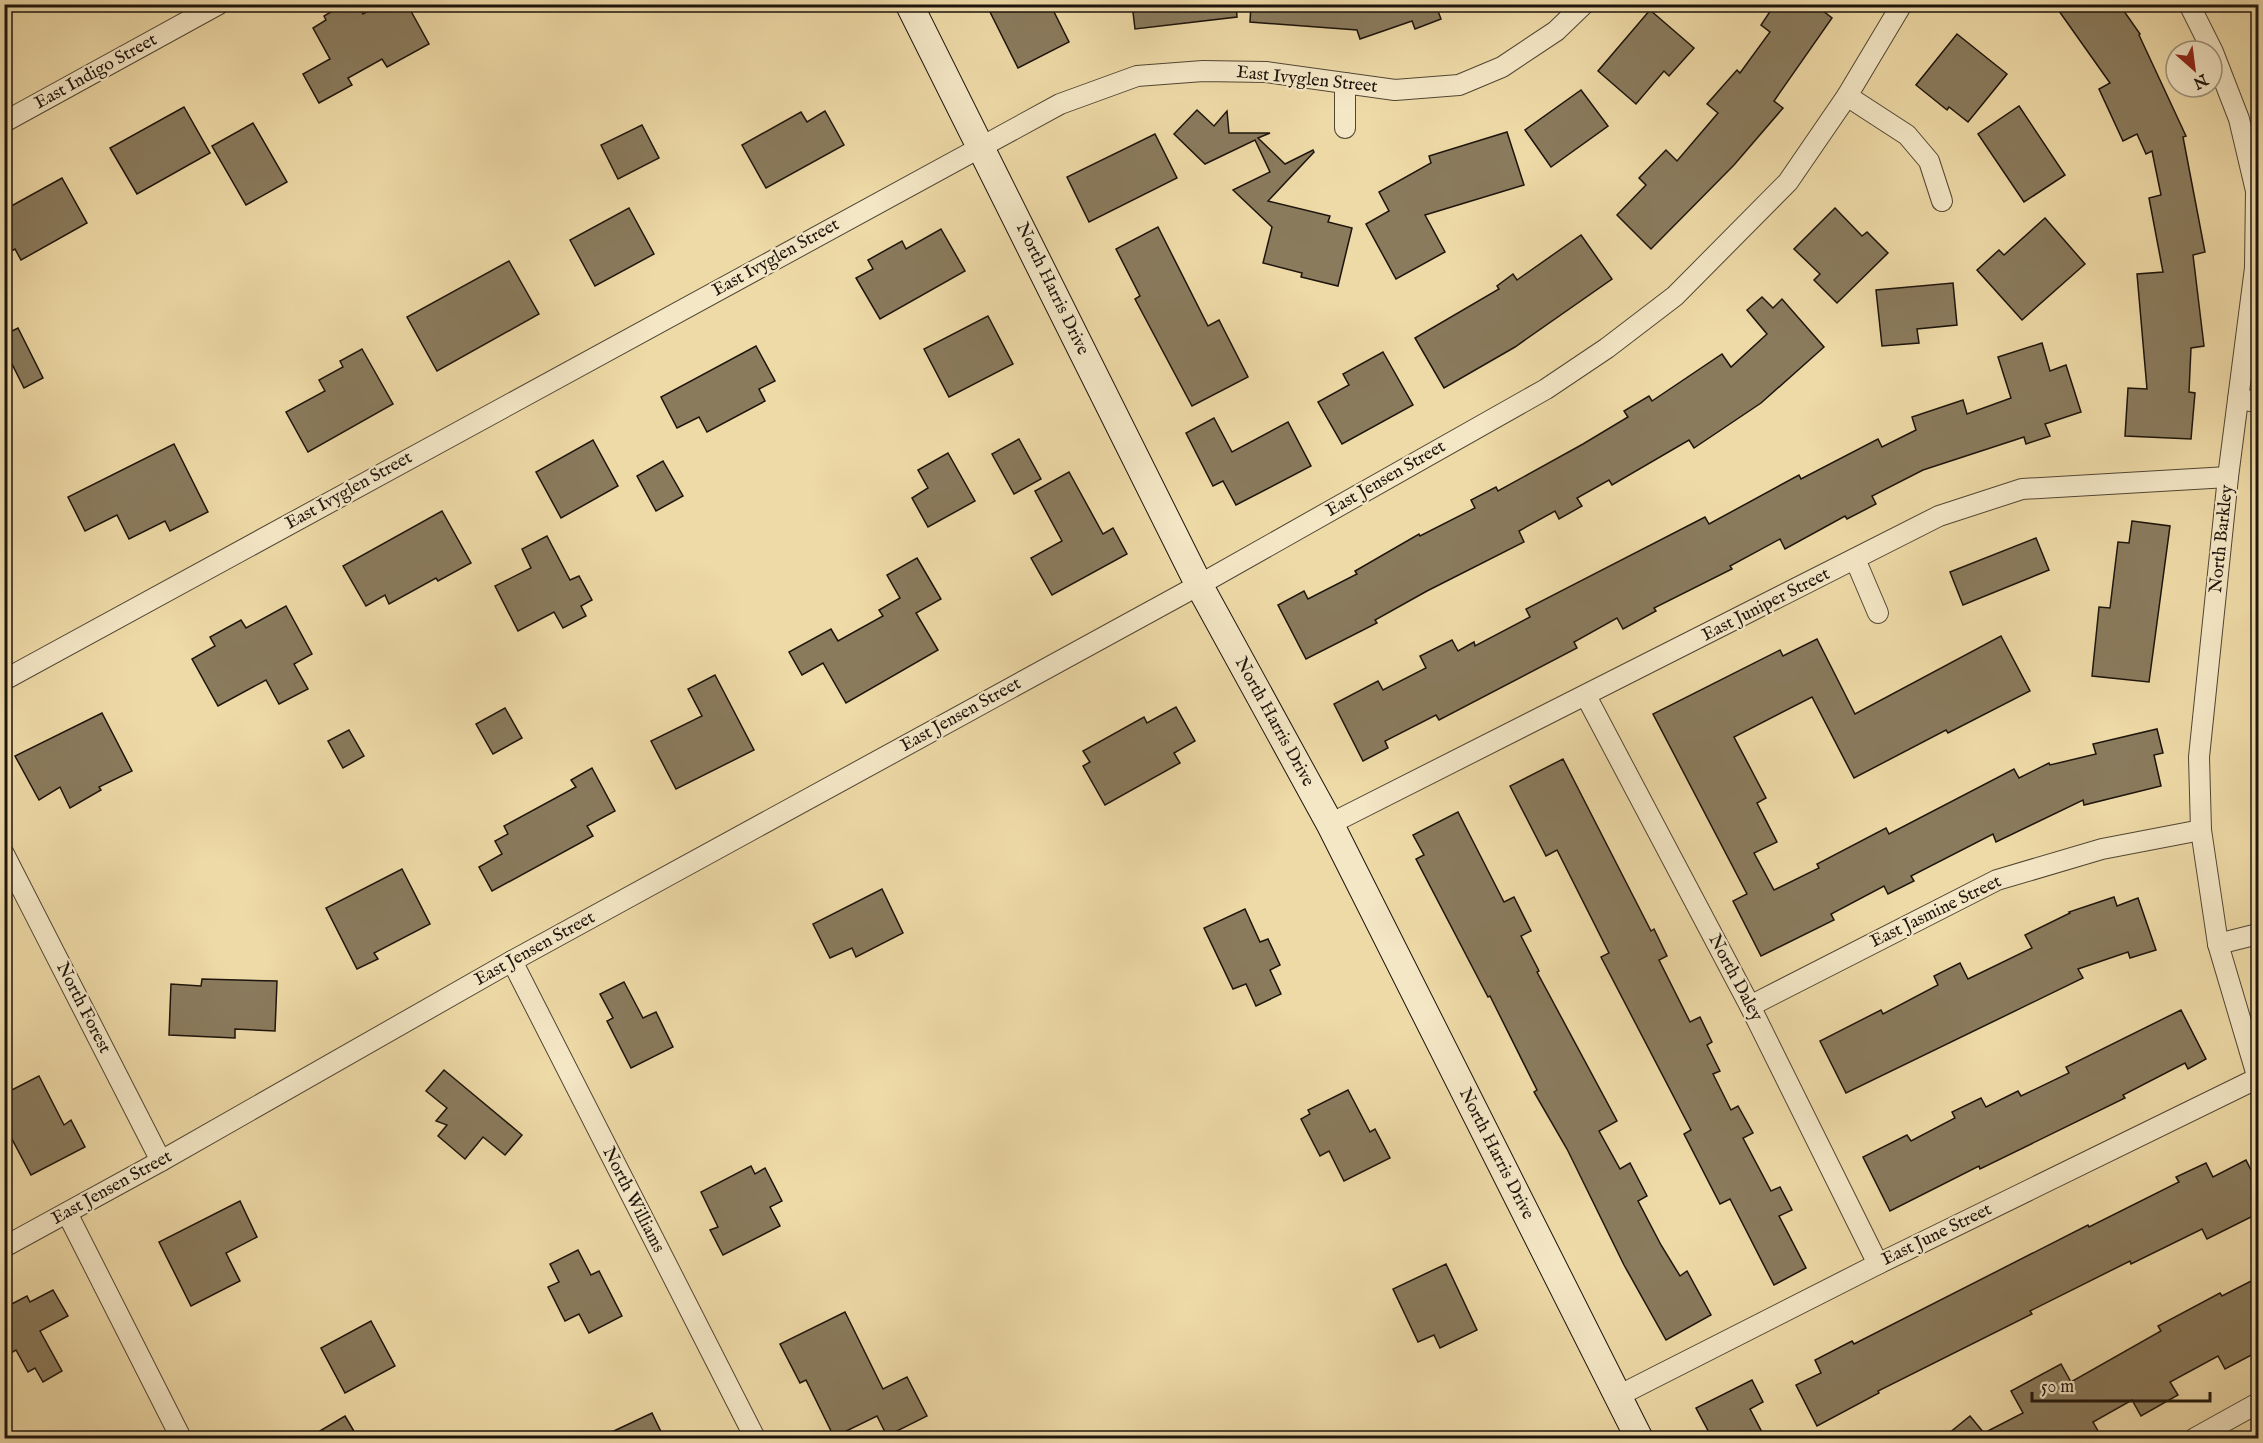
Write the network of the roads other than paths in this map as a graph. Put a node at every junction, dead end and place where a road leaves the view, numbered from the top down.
1 (219, 4) edge
2 (909, 4) edge
3 (1584, 4) edge
4 (1902, 4) edge
5 (2189, 4) edge
6 (1345, 83) junction
7 (1847, 96) junction
8 (4, 122) edge
9 (1345, 128) dead end
10 (981, 147) junction
11 (1942, 201) dead end
12 (2238, 399) junction
13 (2259, 402) edge
14 (2228, 477) junction
15 (1855, 559) junction
16 (1199, 585) junction
17 (1878, 613) dead end
18 (4, 680) edge
19 (1586, 696) junction
20 (1330, 824) junction
21 (2202, 830) junction
22 (4, 854) edge
23 (2259, 934) edge
24 (2218, 944) junction
25 (512, 961) junction
26 (1750, 1006) junction
27 (2258, 1078) edge
28 (161, 1161) junction
29 (67, 1213) junction
30 (4, 1247) edge
31 (1878, 1264) junction
32 (1618, 1396) junction
33 (2259, 1403) edge
34 (181, 1438) edge
35 (754, 1438) edge
36 (1639, 1438) edge
37 (2195, 1438) edge

1 - 8 street, East Indigo Street
2 - 10 street, North Harris Drive
3 - 6 street, East Ivyglen Street
4 - 7 street, East Jensen Street
5 - 12 street, North Barkley
6 - 9 street
6 - 10 street, East Ivyglen Street
7 - 11 street
7 - 16 street, East Jensen Street
10 - 16 street, North Harris Drive
10 - 18 street, East Ivyglen Street
12 - 13 street
12 - 14 street, North Barkley
14 - 15 street, East Juniper Street
14 - 21 street, North Barkley
15 - 17 street
15 - 19 street, East Juniper Street
16 - 20 street, North Harris Drive
16 - 25 street, East Jensen Street
19 - 20 street, East Juniper Street
19 - 26 street, North Daley
20 - 32 street, North Harris Drive
21 - 24 street, North Barkley
21 - 26 street, East Jasmine Street
22 - 28 street, North Forest
23 - 24 street
24 - 27 street, North Barkley
25 - 28 street, East Jensen Street
25 - 35 street, North Williams
26 - 31 street, North Daley
27 - 31 street, East June Street
28 - 29 street, East Jensen Street
29 - 30 street, East Jensen Street
29 - 34 street
31 - 32 street, East June Street
32 - 36 street, North Harris Drive
33 - 37 street

